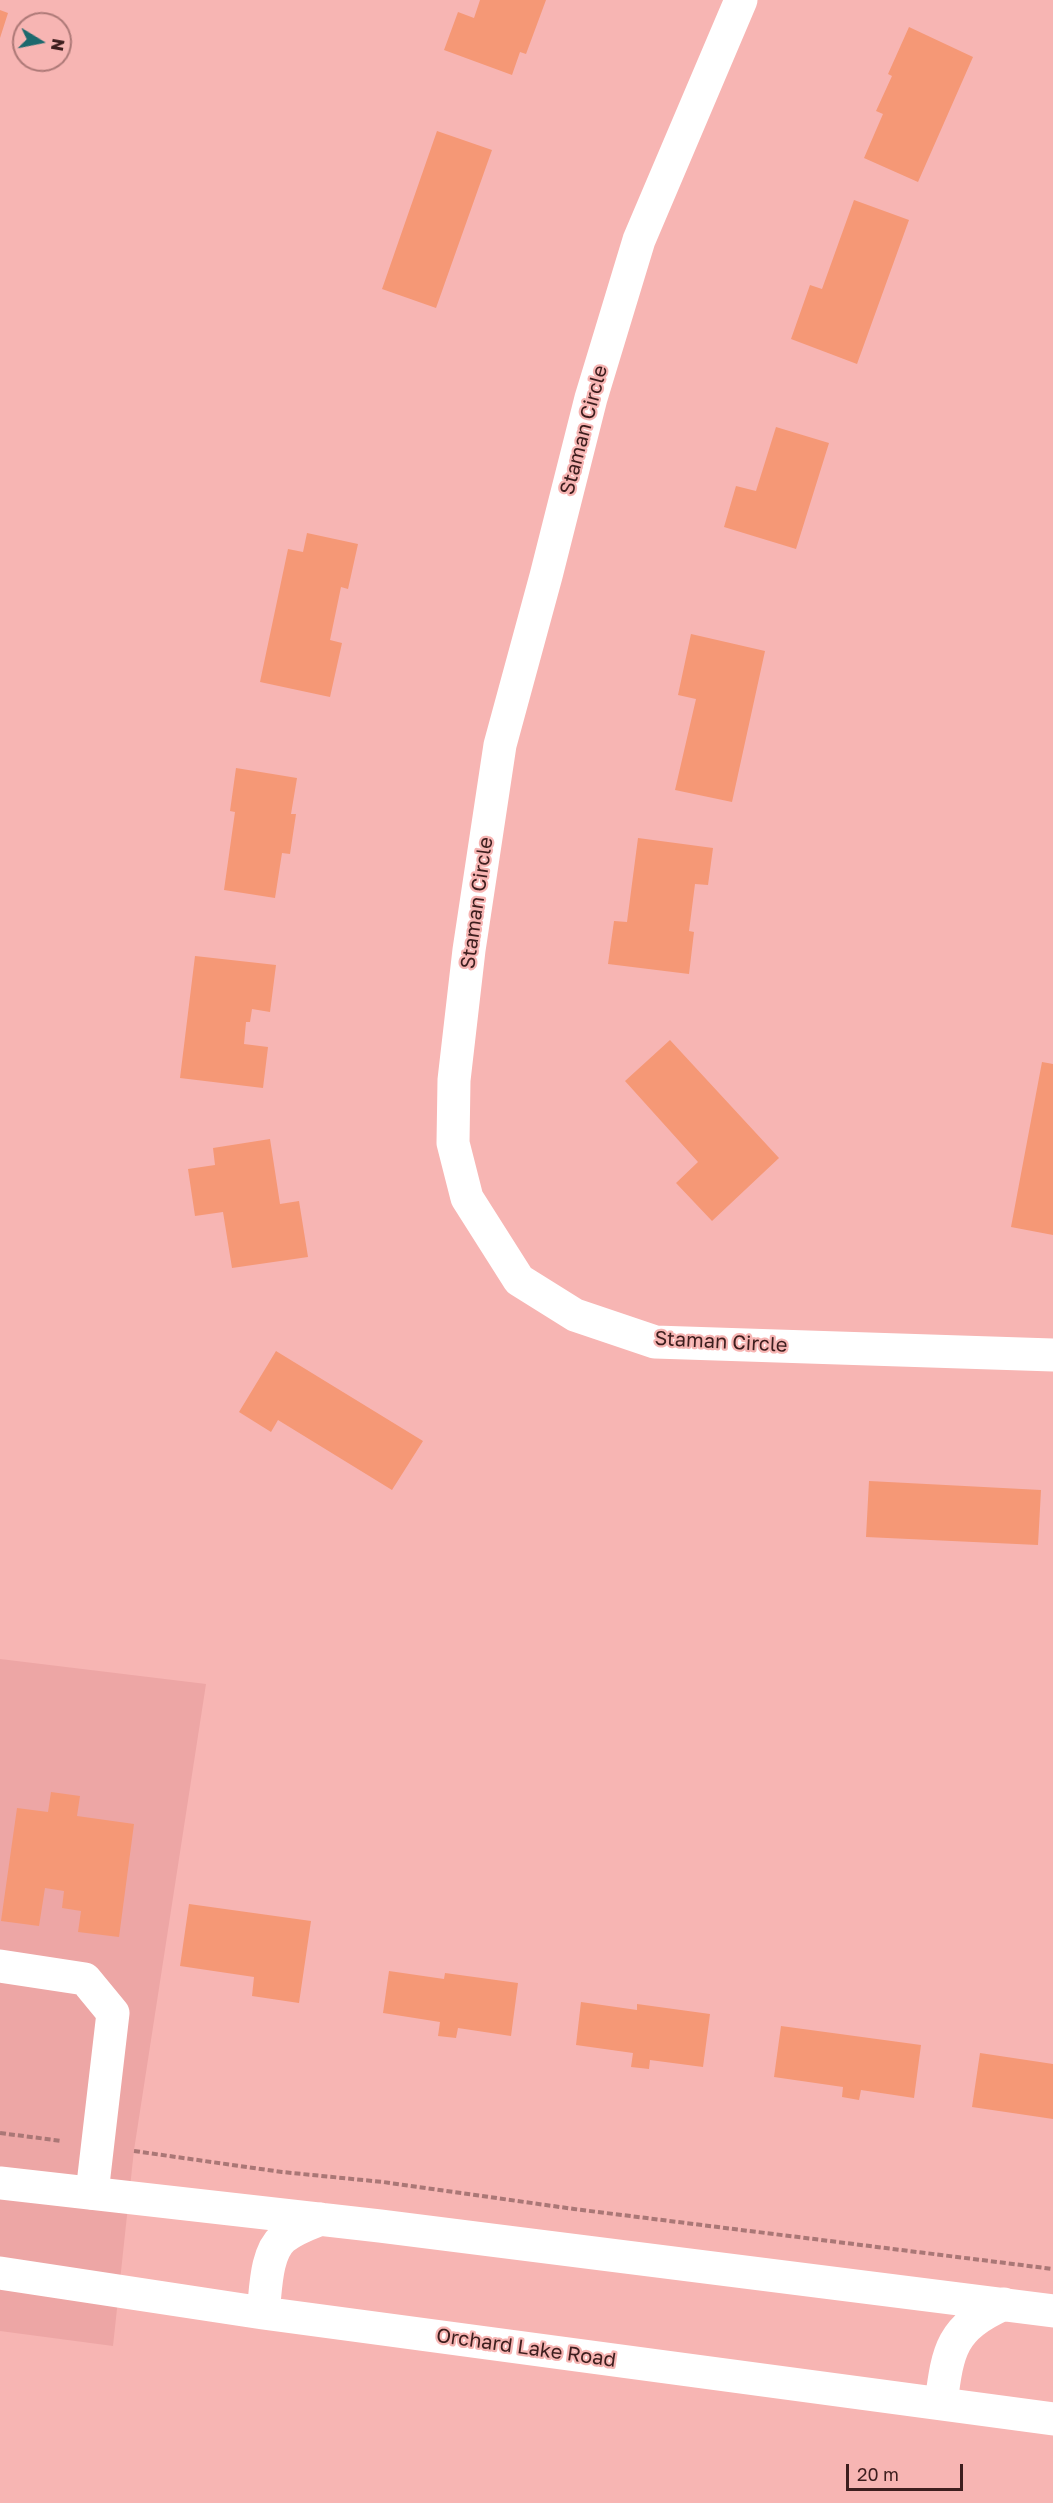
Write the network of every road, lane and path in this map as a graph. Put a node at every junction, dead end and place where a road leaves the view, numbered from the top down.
1 (741, 0) edge
2 (1053, 1355) edge
3 (0, 1966) edge
4 (0, 2133) edge
5 (98, 2147) junction
6 (0, 2183) edge
7 (92, 2193) junction
8 (321, 2219) junction
9 (1053, 2269) edge
10 (0, 2273) edge
11 (1005, 2304) junction
12 (1053, 2311) edge
13 (263, 2313) junction
14 (941, 2403) junction
15 (1053, 2419) edge

1 - 2 main road, Staman Circle
3 - 5 main road
4 - 5 path
5 - 7 main road
5 - 9 path
6 - 7 main road
7 - 8 main road
8 - 11 main road
8 - 13 main road
10 - 13 main road, Orchard Lake Road
11 - 12 main road
11 - 14 main road
13 - 14 main road, Orchard Lake Road
14 - 15 main road, Orchard Lake Road

